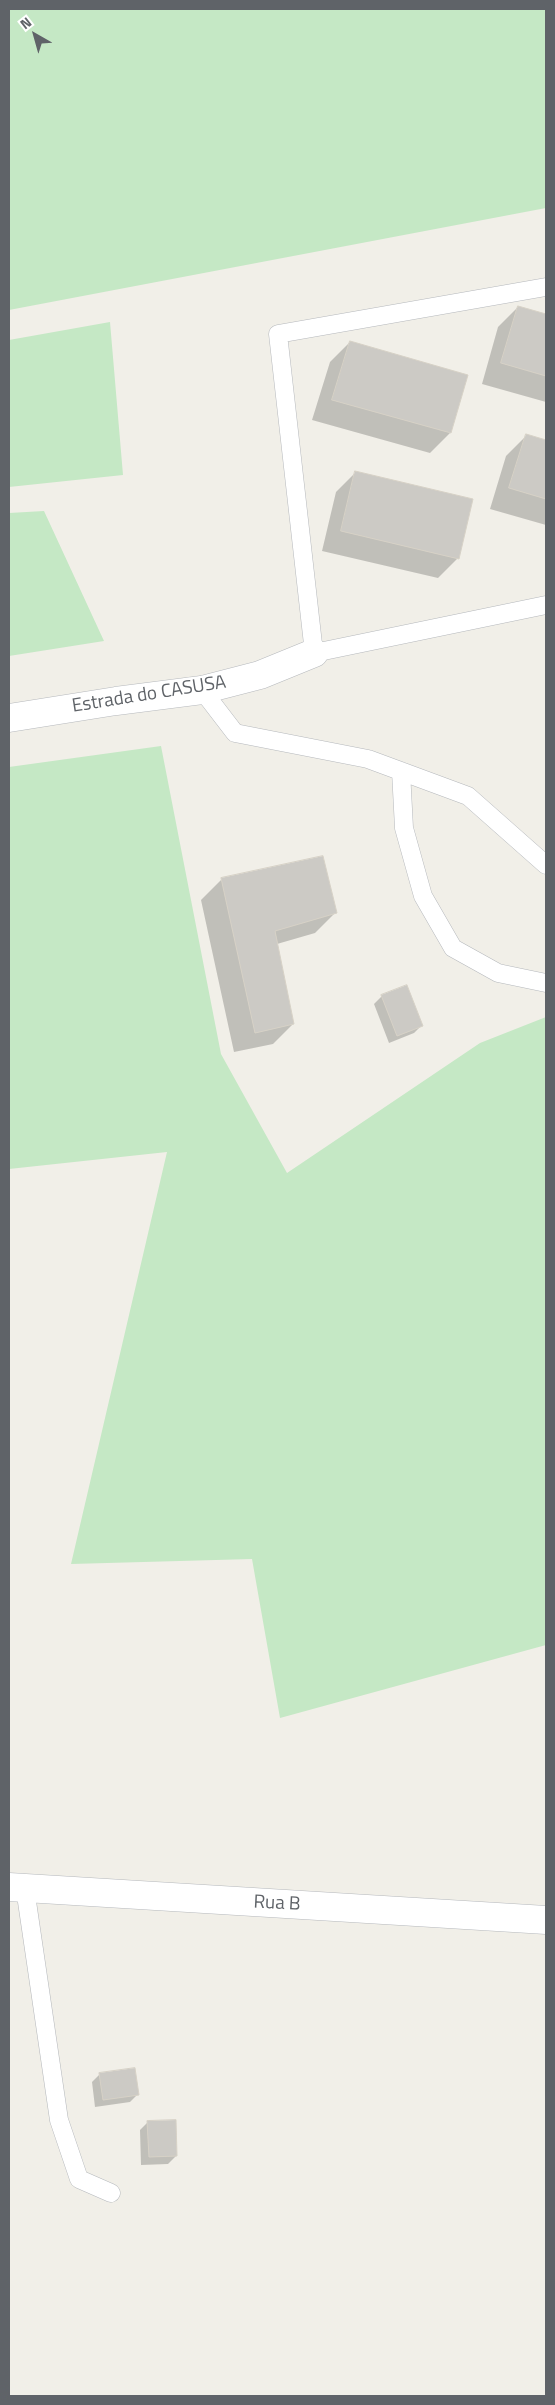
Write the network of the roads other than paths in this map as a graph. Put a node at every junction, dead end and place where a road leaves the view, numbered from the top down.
1 (546, 287) edge
2 (546, 605) edge
3 (314, 653) junction
4 (202, 690) junction
5 (9, 718) edge
6 (401, 771) junction
7 (546, 865) edge
8 (546, 983) edge
9 (17, 1888) edge
10 (546, 1920) edge
11 (112, 2193) dead end

1 - 3 lane
2 - 3 lane
3 - 4 street, Estrada do CASUSA
4 - 5 street, Estrada do CASUSA
4 - 6 lane
6 - 7 lane
6 - 8 lane
9 - 10 street, Rua B
9 - 11 lane

